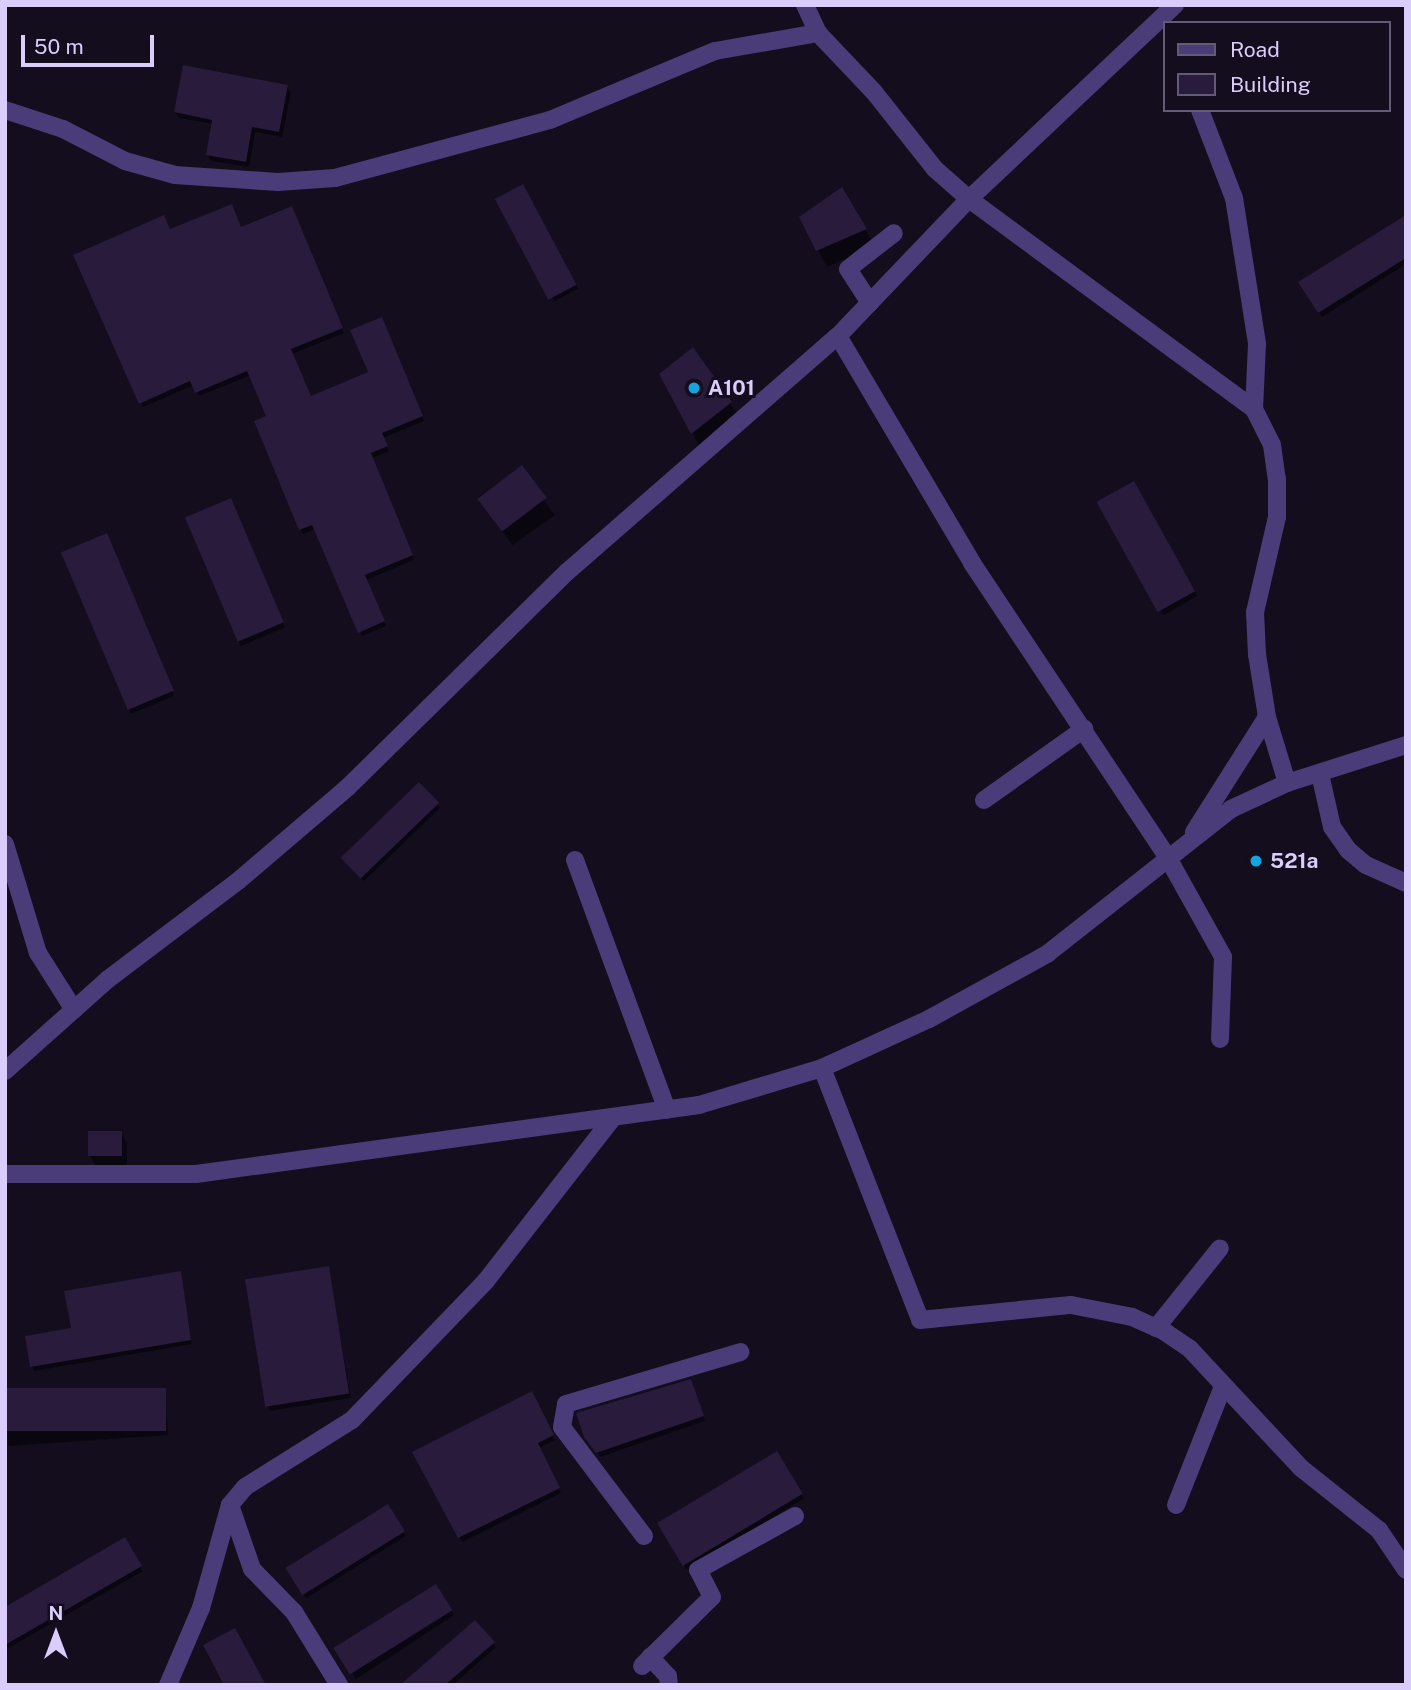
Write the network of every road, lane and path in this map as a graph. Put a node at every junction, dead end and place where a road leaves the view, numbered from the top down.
1 (805, 5) edge
2 (1175, 5) edge
3 (1166, 21) edge
4 (1160, 32) edge
5 (818, 33) junction
6 (5, 110) edge
7 (1201, 112) edge
8 (969, 200) junction
9 (894, 233) dead end
10 (870, 303) junction
11 (838, 336) junction
12 (1254, 409) junction
13 (1267, 718) junction
14 (1084, 729) junction
15 (1406, 745) edge
16 (1320, 774) junction
17 (1287, 783) junction
18 (984, 800) dead end
19 (5, 844) edge
20 (1186, 844) junction
21 (1168, 858) junction
22 (575, 860) dead end
23 (1406, 883) edge
24 (74, 1010) junction
25 (1220, 1039) dead end
26 (822, 1068) junction
27 (5, 1071) edge
28 (667, 1110) junction
29 (612, 1119) junction
30 (5, 1174) edge
31 (1220, 1248) dead end
32 (1156, 1328) junction
33 (740, 1352) dead end
34 (1223, 1385) junction
35 (230, 1505) junction
36 (1176, 1505) dead end
37 (795, 1516) dead end
38 (644, 1536) dead end
39 (1406, 1570) edge
40 (168, 1685) edge
41 (339, 1685) edge
42 (669, 1685) edge

1 - 5 street
2 - 3 street
4 - 8 street
5 - 6 street
5 - 8 street
7 - 12 street
8 - 10 street
8 - 12 street
9 - 10 street
10 - 11 street
11 - 14 street
11 - 24 street
12 - 13 street
13 - 17 street
13 - 20 street
14 - 18 street
14 - 21 street
15 - 16 street
16 - 17 street
16 - 23 street
17 - 20 street
19 - 24 street
20 - 21 street
21 - 25 street
21 - 26 street
22 - 28 street
24 - 27 street
26 - 28 street
26 - 32 street
28 - 29 street
29 - 30 street
29 - 35 street
31 - 32 street
32 - 34 street
33 - 38 street
34 - 36 street
34 - 39 street
35 - 40 street
35 - 41 street
37 - 42 street

